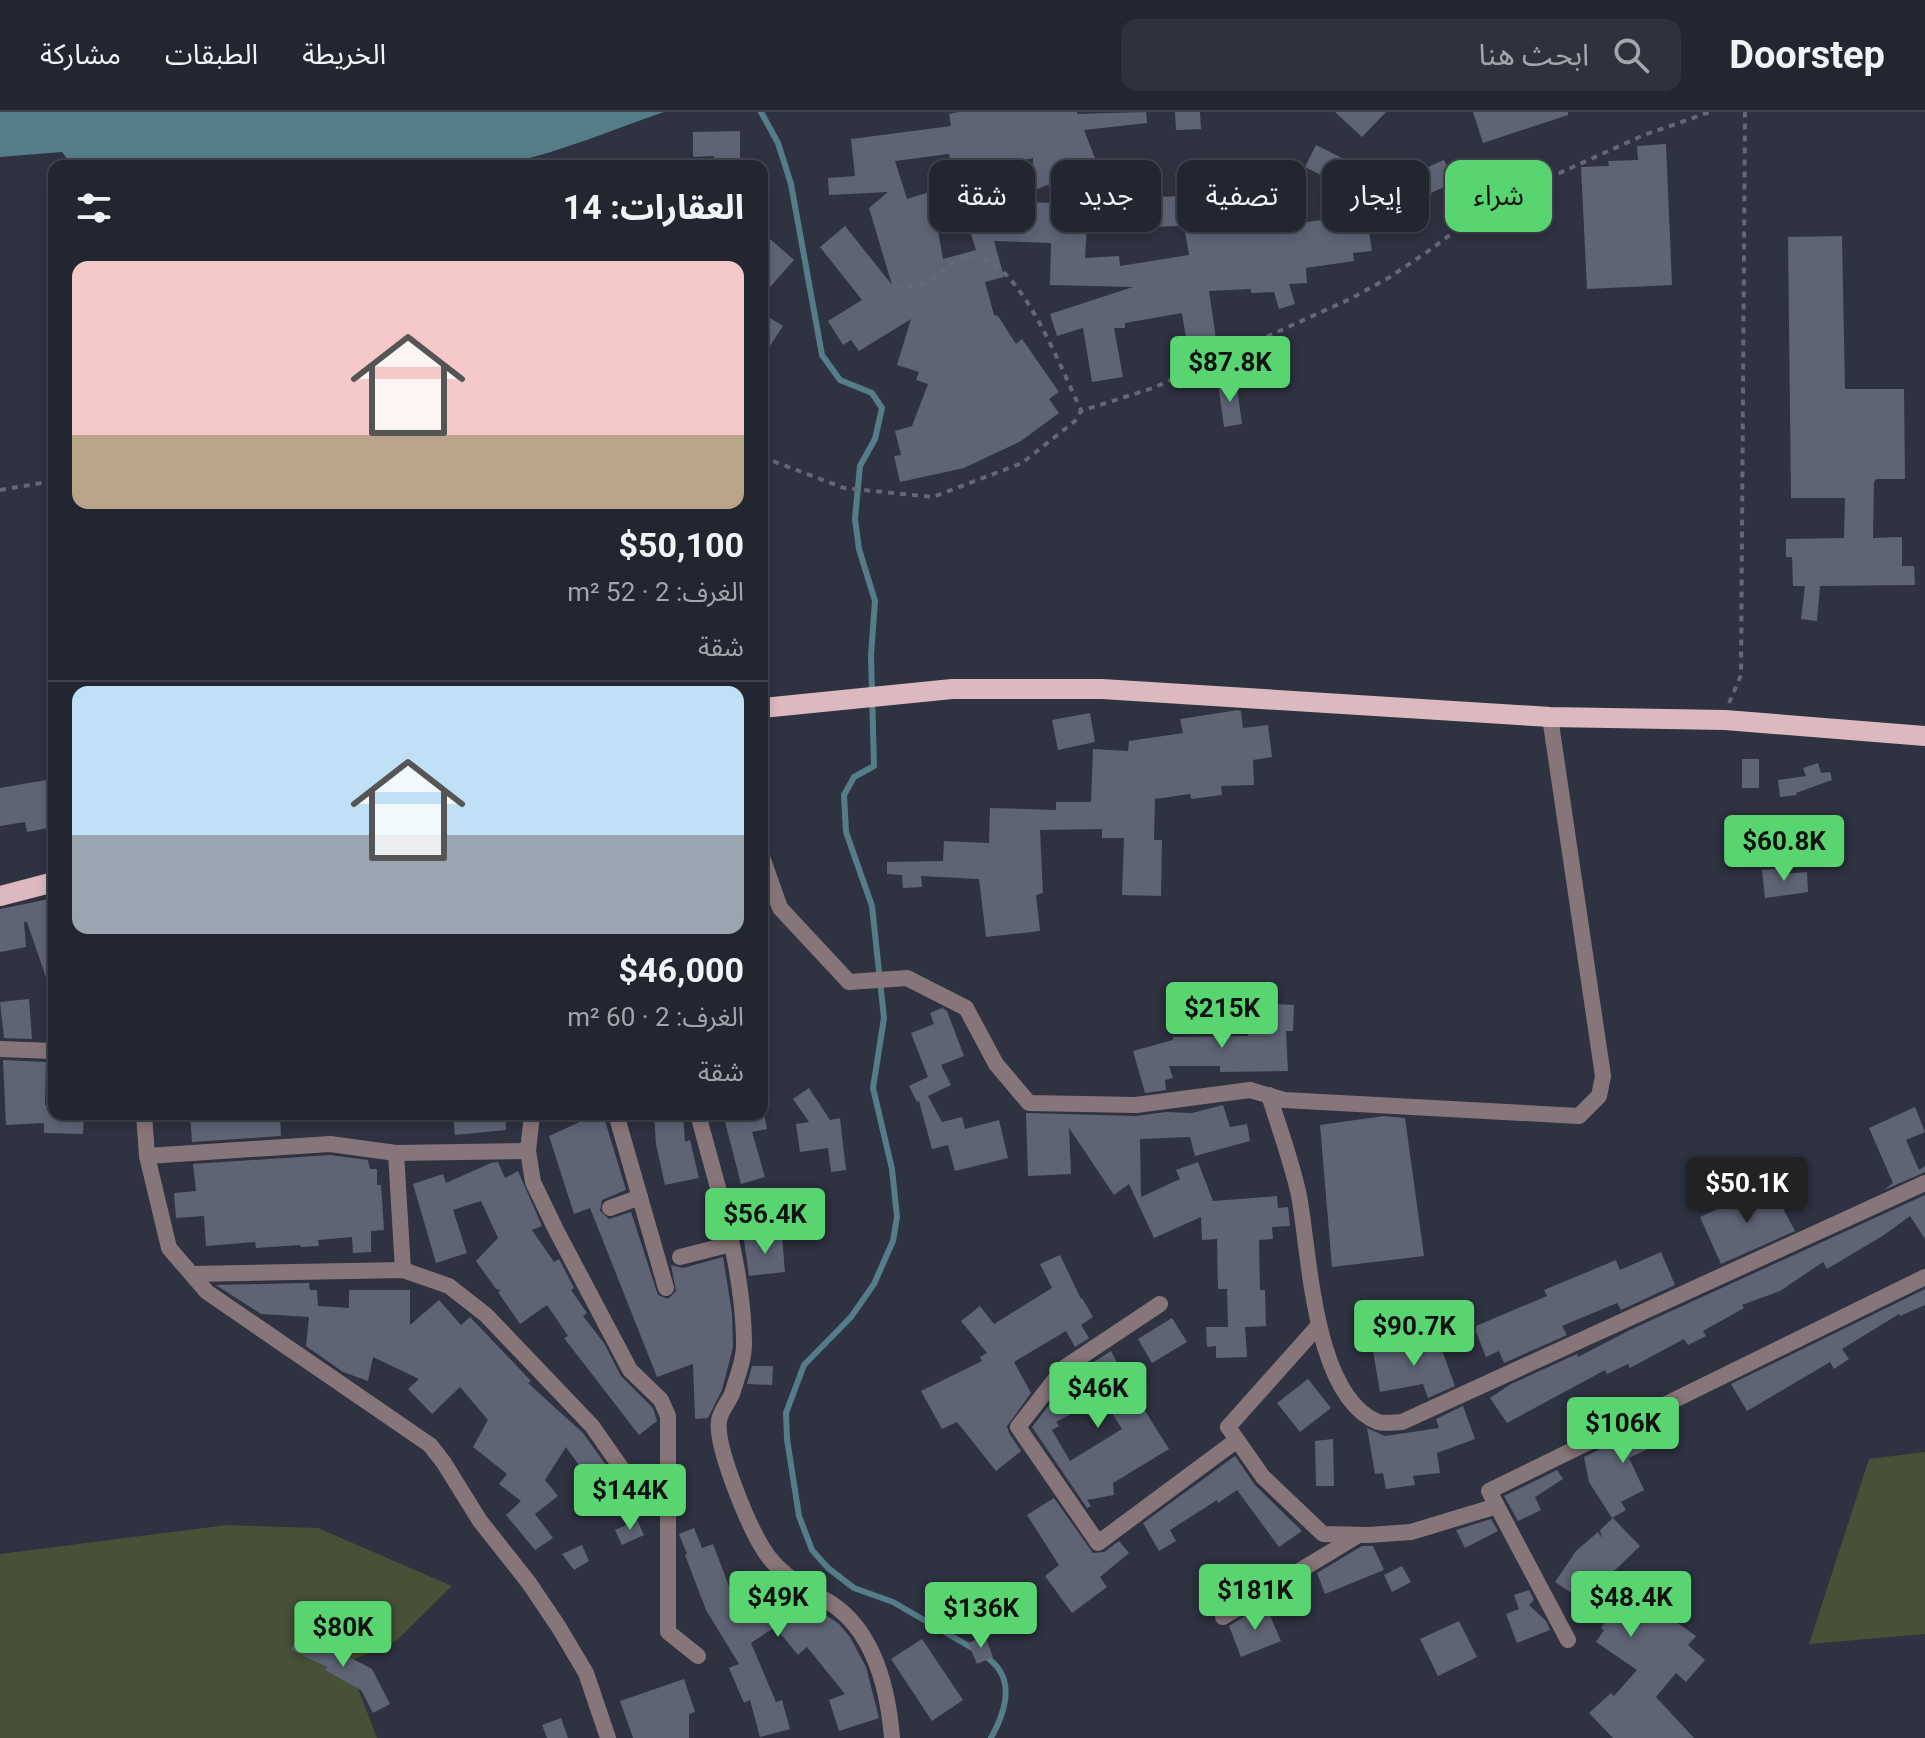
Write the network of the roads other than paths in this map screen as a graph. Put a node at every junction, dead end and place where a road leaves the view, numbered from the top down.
1 (768, 707) edge
2 (1550, 717) junction
3 (1925, 736) edge
4 (768, 874) edge
5 (48, 884) edge
6 (0, 896) edge
7 (0, 1049) edge
8 (48, 1051) edge
9 (1269, 1095) junction
10 (144, 1120) edge
11 (531, 1120) edge
12 (618, 1120) edge
13 (700, 1120) edge
14 (528, 1151) junction
15 (396, 1153) junction
16 (147, 1156) junction
17 (1925, 1183) edge
18 (640, 1197) junction
19 (610, 1208) dead end
20 (731, 1244) junction
21 (680, 1257) dead end
22 (403, 1270) junction
23 (192, 1274) junction
24 (1925, 1277) edge
25 (666, 1288) dead end
26 (1160, 1304) dead end
27 (1319, 1325) junction
28 (1237, 1440) junction
29 (636, 1489) dead end
30 (1497, 1506) junction
31 (1359, 1535) junction
32 (1223, 1617) dead end
33 (1568, 1640) dead end
34 (698, 1656) dead end
35 (608, 1738) edge
36 (892, 1738) edge

1 - 2 main road
2 - 3 main road
2 - 9 street
4 - 9 street
5 - 6 main road
7 - 8 street
9 - 27 street
10 - 16 street
11 - 14 street
12 - 18 street
13 - 20 street
14 - 15 street
14 - 34 street
15 - 16 street
15 - 22 street
16 - 23 street
17 - 27 street
18 - 19 street
18 - 25 street
20 - 21 street
20 - 36 street
22 - 23 street
22 - 29 street
23 - 35 street
24 - 30 street
26 - 28 street
27 - 28 street
28 - 31 street
30 - 31 street
30 - 33 street
31 - 32 street

